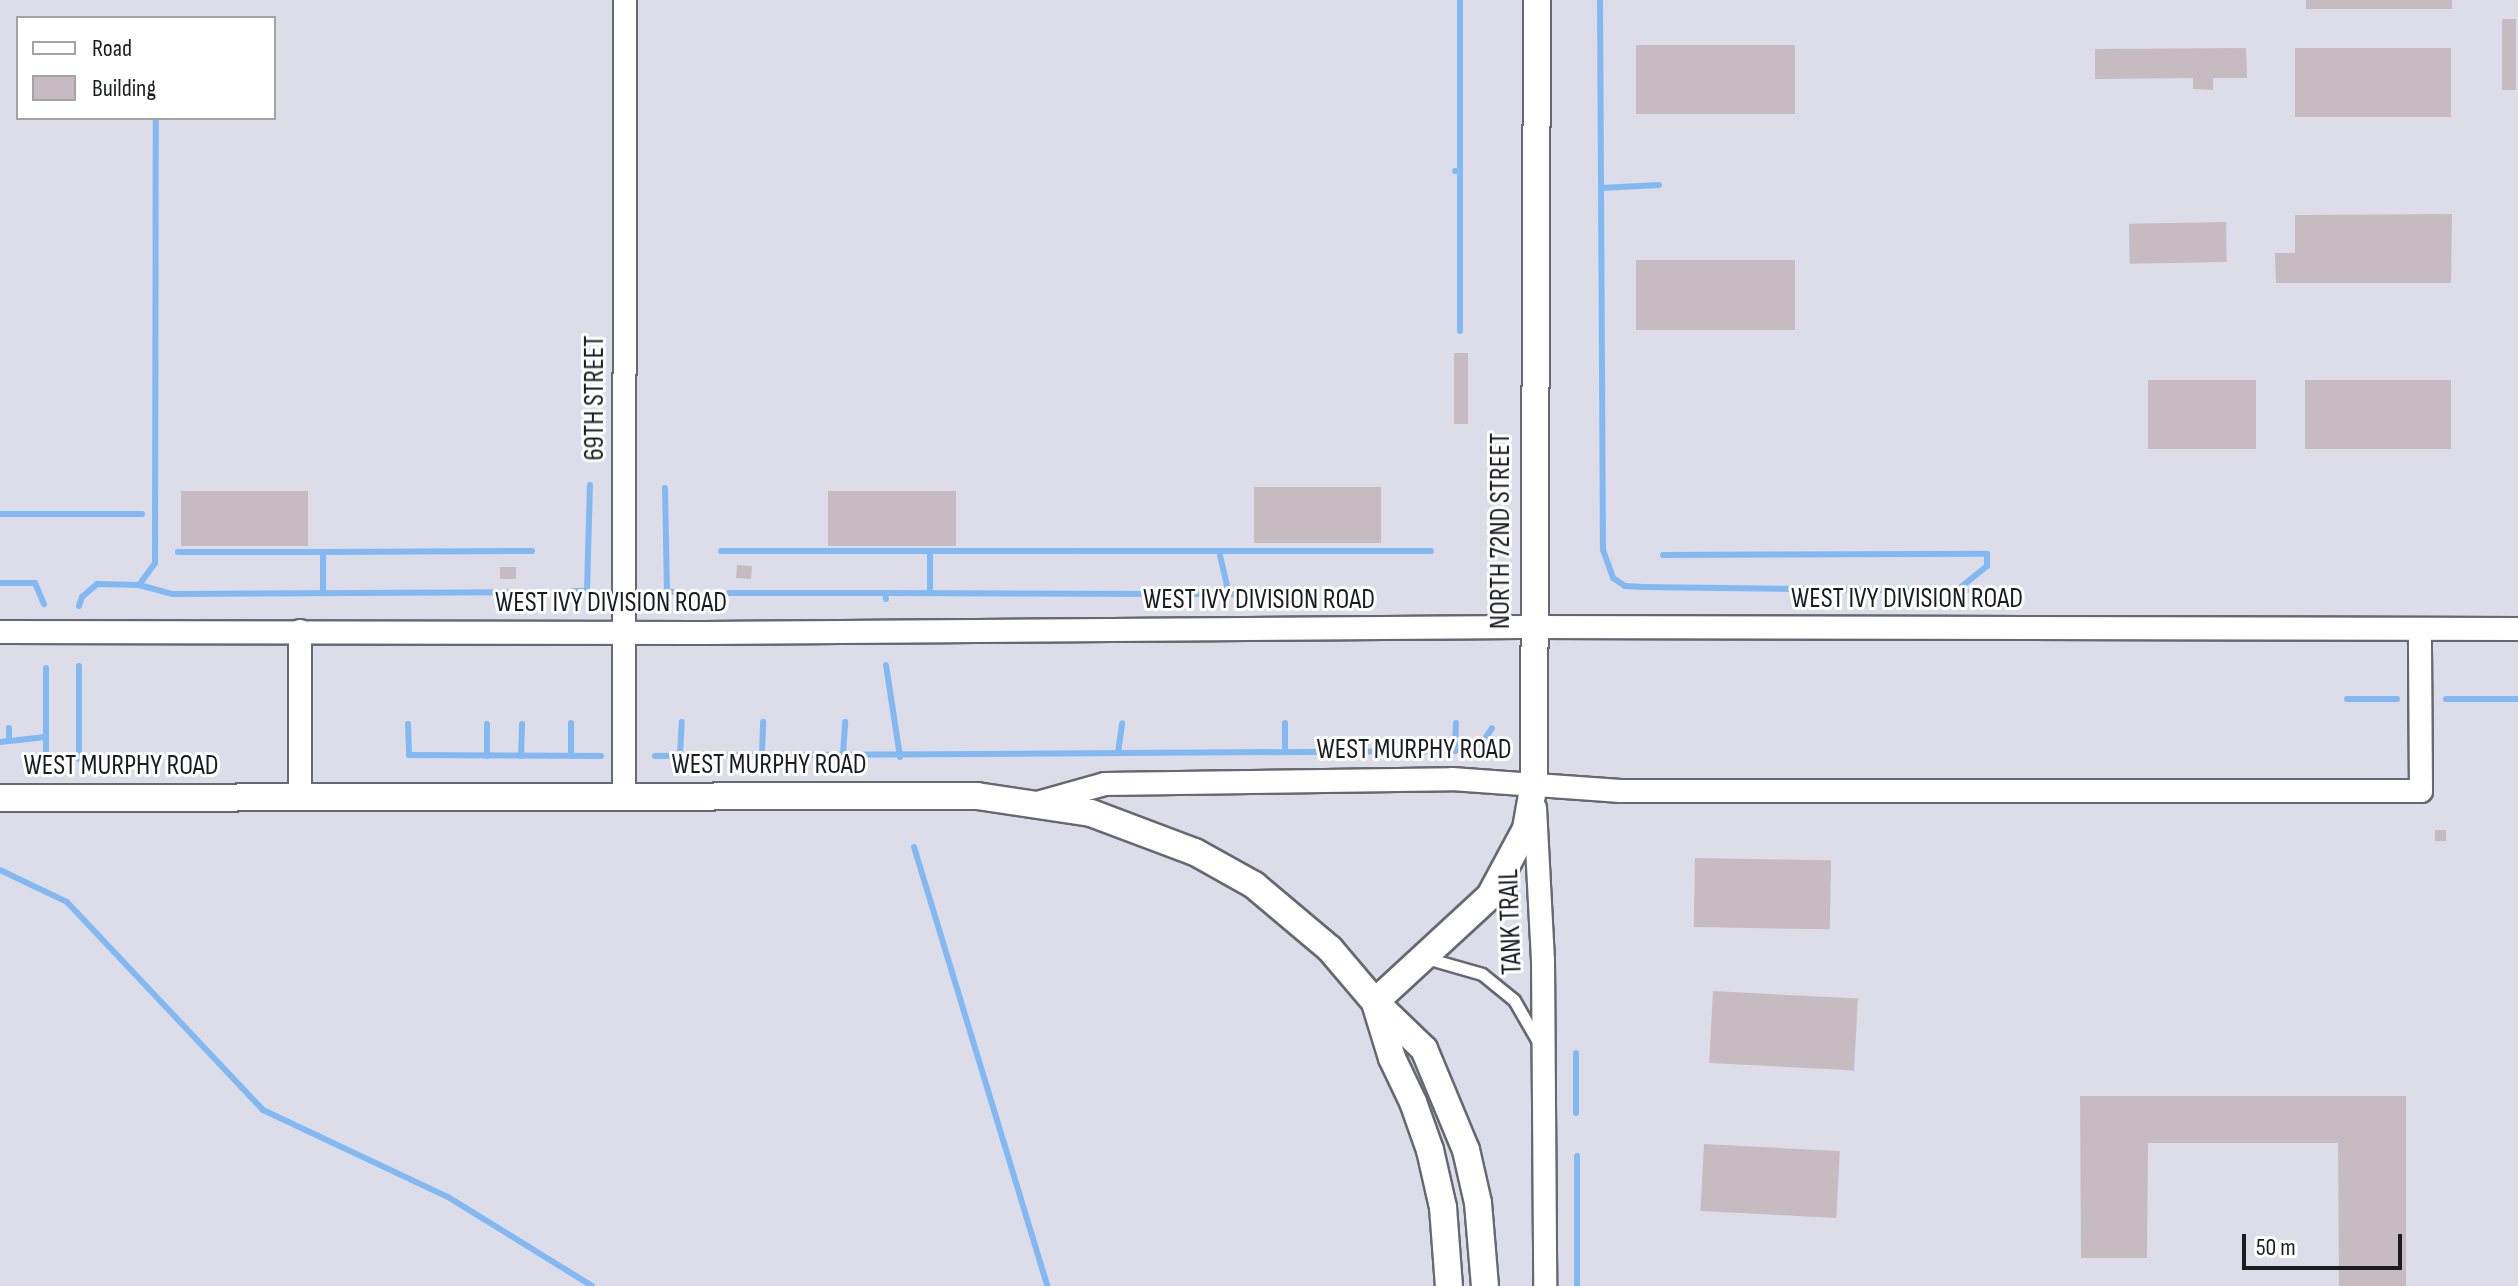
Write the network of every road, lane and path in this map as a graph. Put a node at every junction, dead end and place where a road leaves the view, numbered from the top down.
1 (625, 0) edge
2 (1537, 0) edge
3 (1532, 627) junction
4 (2518, 629) edge
5 (2420, 630) junction
6 (300, 631) junction
7 (0, 632) edge
8 (624, 633) junction
9 (1534, 783) junction
10 (300, 797) junction
11 (624, 797) junction
12 (0, 798) edge
13 (1037, 803) junction
14 (1425, 958) junction
15 (1375, 1002) junction
16 (1544, 1058) junction
17 (1449, 1286) edge
18 (1485, 1286) edge
19 (1545, 1286) edge

1 - 8 street, 69TH STREET
2 - 3 street, NORTH 72ND STREET
3 - 5 street, WEST IVY DIVISION ROAD
3 - 8 street, WEST IVY DIVISION ROAD
3 - 9 street, NORTH 72ND STREET
4 - 5 street, WEST IVY DIVISION ROAD
5 - 9 street, WEST MURPHY ROAD
6 - 7 street, WEST IVY DIVISION ROAD
6 - 8 street, WEST IVY DIVISION ROAD
6 - 10 street
8 - 11 street, 69TH STREET
9 - 13 street, WEST MURPHY ROAD
9 - 14 street, NORTH 72ND STREET
9 - 16 street, TANK TRAIL
10 - 11 street, WEST MURPHY ROAD
10 - 12 street, WEST MURPHY ROAD
11 - 13 street, WEST MURPHY ROAD
13 - 15 street
14 - 15 street, NORTH 72ND STREET
14 - 16 lane, TANK TRAIL
15 - 17 street
15 - 18 street
16 - 19 street, TANK TRAIL

